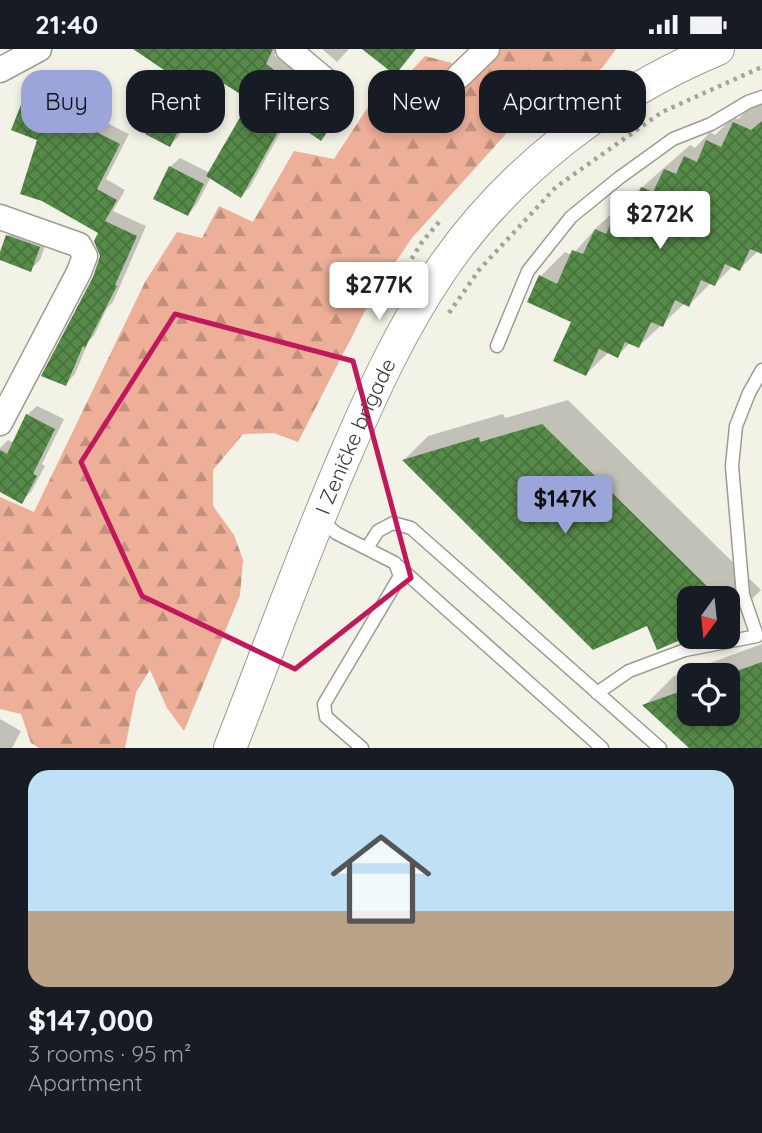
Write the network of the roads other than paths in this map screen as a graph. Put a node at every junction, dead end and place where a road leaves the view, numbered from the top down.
1 (39, 49) edge
2 (288, 49) edge
3 (487, 49) edge
4 (718, 49) edge
5 (0, 70) edge
6 (313, 70) edge
7 (465, 70) edge
8 (762, 97) edge
9 (0, 217) edge
10 (496, 346) dead end
11 (762, 370) edge
12 (0, 423) edge
13 (319, 518) junction
14 (367, 548) junction
15 (395, 563) junction
16 (597, 693) junction
17 (230, 748) edge
18 (362, 748) edge
19 (602, 748) edge
20 (660, 748) edge

1 - 5 street
2 - 6 street
3 - 7 street
4 - 13 street, I Zeničke brigade
8 - 10 lane
9 - 12 street
11 - 16 lane
13 - 14 lane
13 - 17 street, I Zeničke brigade
14 - 15 lane
14 - 16 lane
15 - 18 lane
15 - 19 lane
16 - 20 lane

